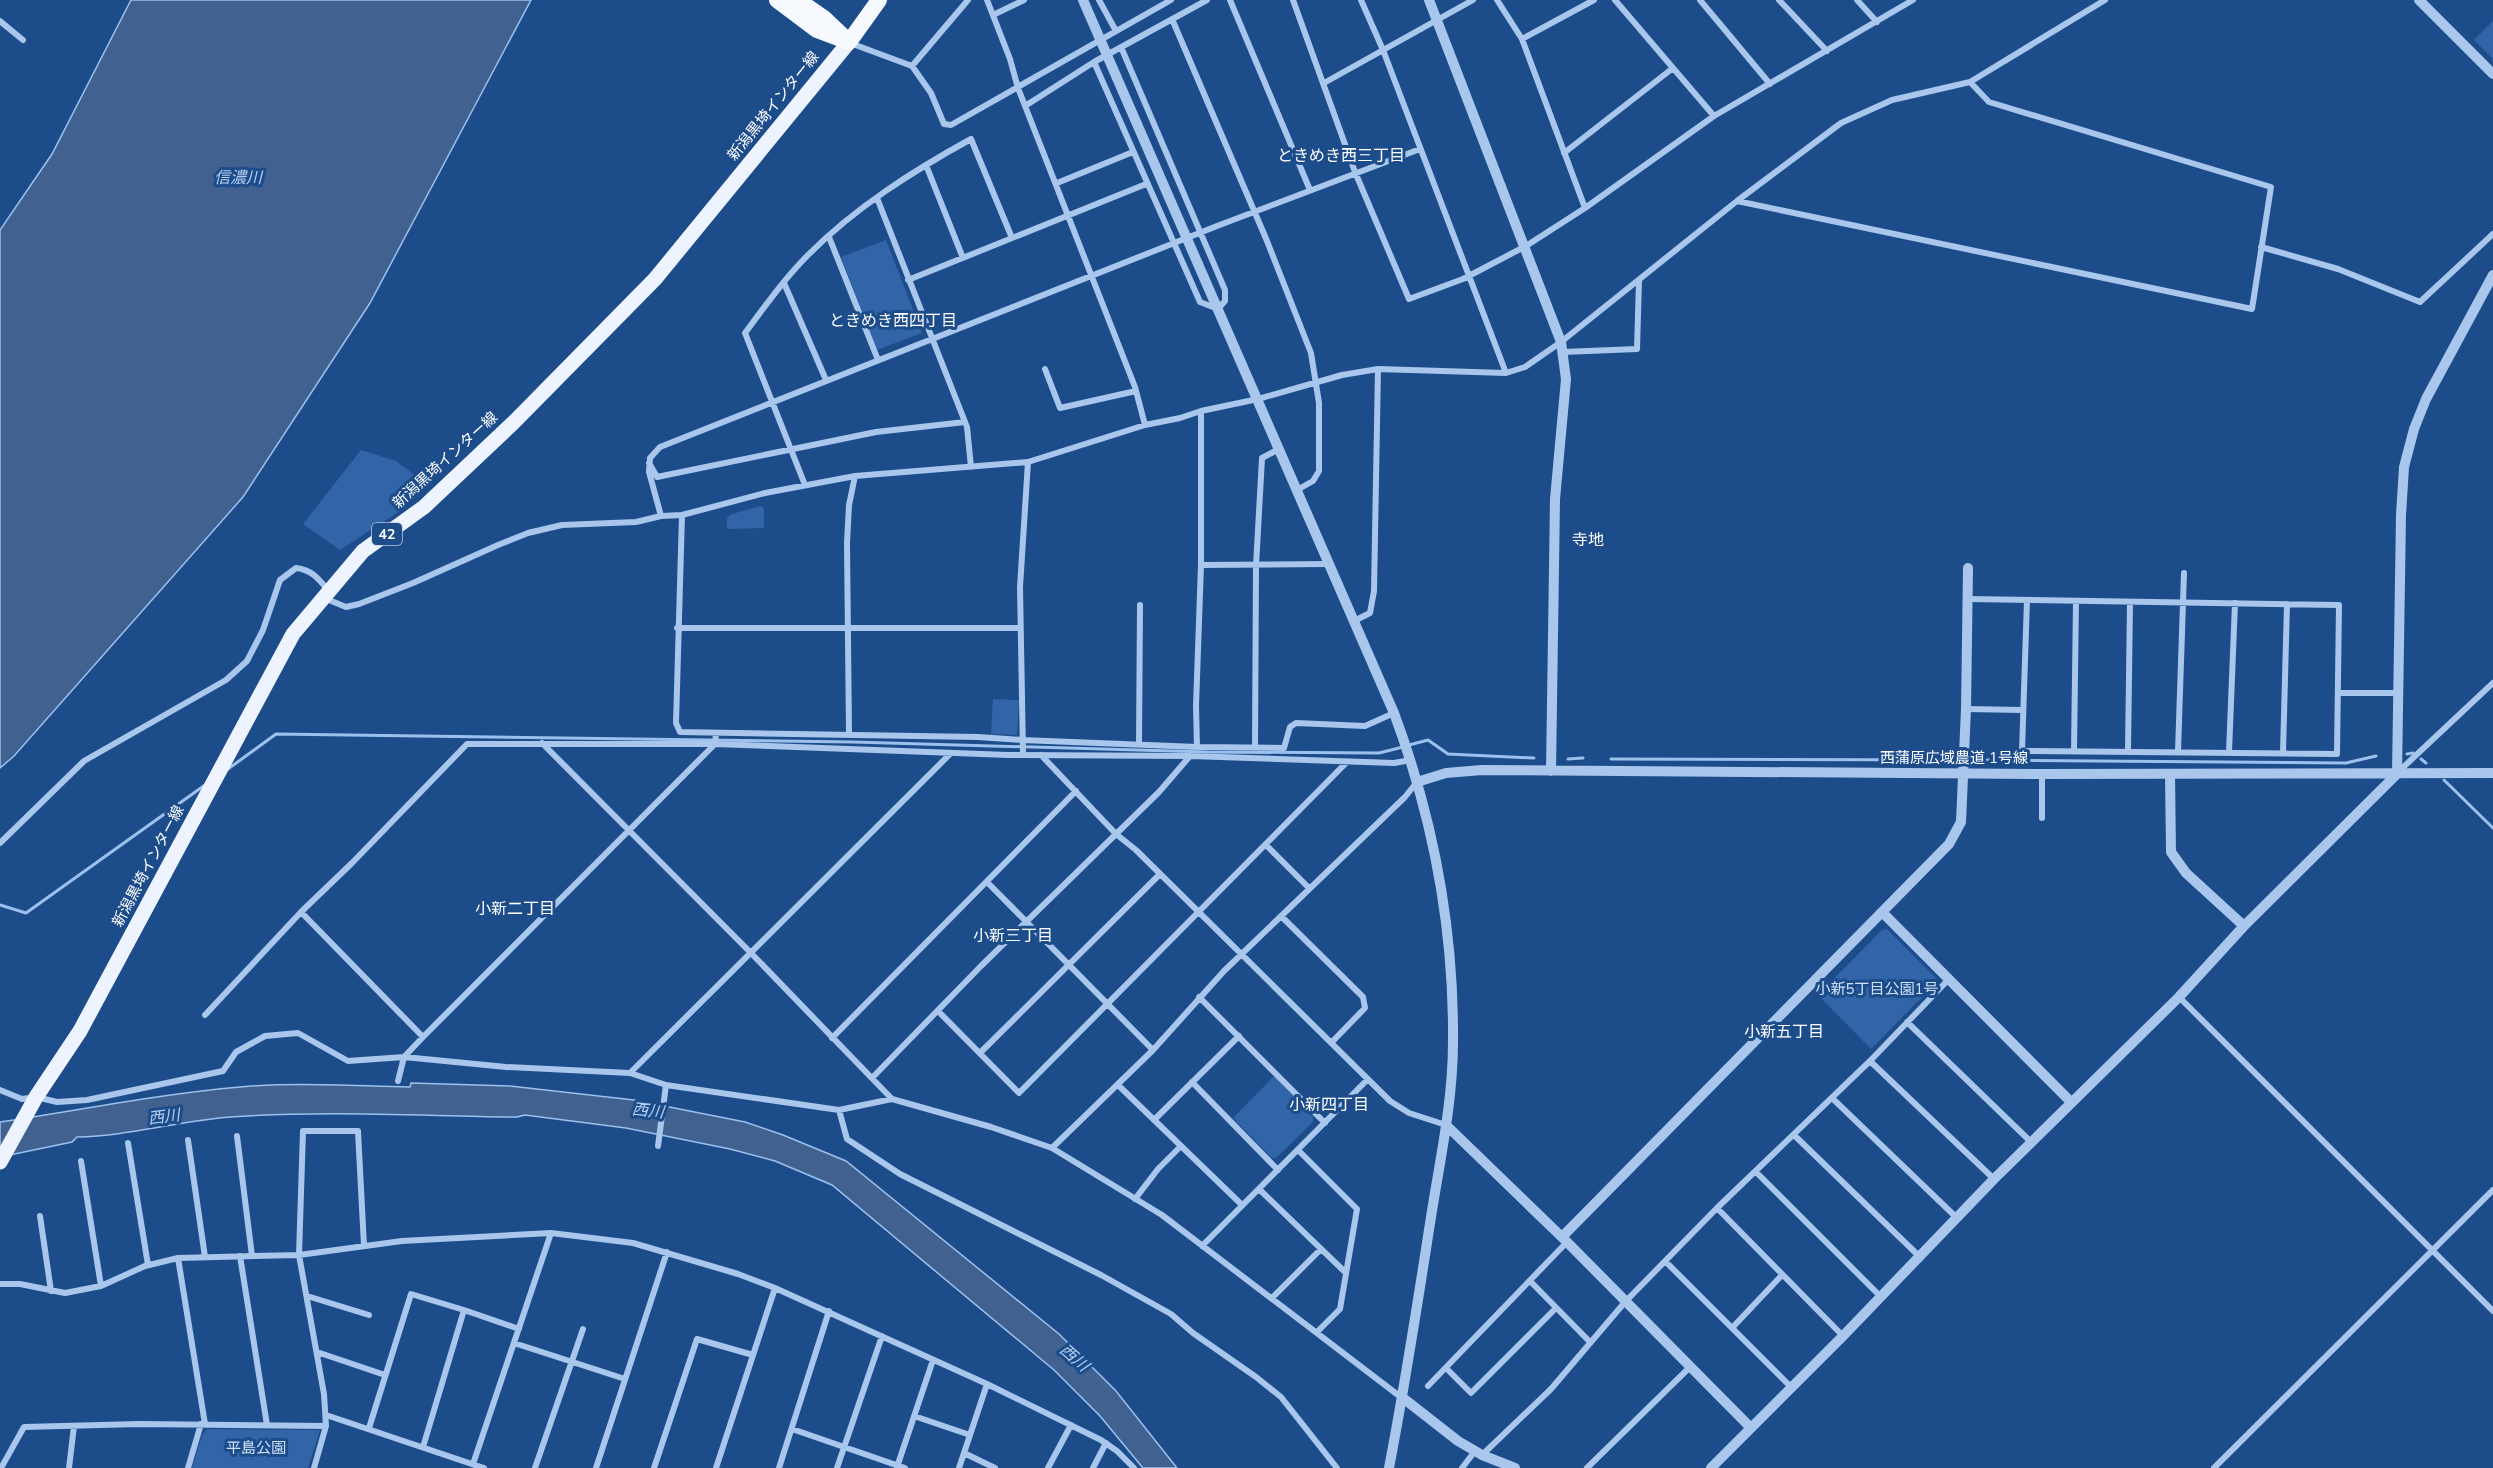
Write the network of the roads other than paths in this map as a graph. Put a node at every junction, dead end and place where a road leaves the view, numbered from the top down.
1 (777, 0) edge
2 (798, 0) edge
3 (879, 0) edge
4 (968, 0) edge
5 (987, 0) edge
6 (1024, 0) edge
7 (1083, 0) edge
8 (1100, 0) edge
9 (1171, 0) edge
10 (1207, 0) edge
11 (1230, 0) edge
12 (1293, 0) edge
13 (1361, 0) edge
14 (1429, 0) edge
15 (1473, 0) edge
16 (1497, 0) edge
17 (1594, 0) edge
18 (1615, 0) edge
19 (1700, 0) edge
20 (1779, 0) edge
21 (1857, 0) edge
22 (1913, 0) edge
23 (2105, 0) edge
24 (2419, 0) edge
25 (993, 15) junction
26 (1172, 19) junction
27 (1436, 20) junction
28 (0, 21) edge
29 (1877, 22) junction
30 (1116, 31) junction
31 (1522, 39) junction
32 (23, 40) dead end
33 (849, 42) junction
34 (1121, 47) junction
35 (1383, 50) junction
36 (1827, 51) junction
37 (1094, 62) junction
38 (912, 66) junction
39 (1673, 68) junction
40 (2493, 74) edge
41 (1970, 82) junction
42 (1324, 83) junction
43 (1770, 84) junction
44 (1018, 88) junction
45 (1025, 106) junction
46 (1714, 116) junction
47 (1420, 149) junction
48 (1133, 152) junction
49 (1564, 153) junction
50 (926, 165) junction
51 (1355, 172) junction
52 (1057, 183) junction
53 (1146, 184) junction
54 (1310, 190) junction
55 (877, 198) junction
56 (1737, 201) junction
57 (1585, 208) junction
58 (1254, 211) junction
59 (1068, 215) junction
60 (1202, 232) junction
61 (2493, 234) edge
62 (829, 237) junction
63 (1012, 238) junction
64 (1173, 243) junction
65 (1526, 246) junction
66 (2261, 246) junction
67 (963, 258) junction
68 (2493, 275) edge
69 (1470, 276) junction
70 (1092, 277) junction
71 (908, 280) junction
72 (1639, 281) junction
73 (784, 283) junction
74 (1218, 309) junction
75 (931, 338) junction
76 (1562, 347) junction
77 (878, 360) junction
78 (1045, 369) dead end
79 (1378, 369) junction
80 (1506, 373) junction
81 (826, 380) junction
82 (1317, 383) junction
83 (1136, 391) junction
84 (1258, 399) junction
85 (772, 402) junction
86 (1201, 411) junction
87 (965, 423) junction
88 (1145, 425) junction
89 (1279, 449) junction
90 (791, 450) junction
91 (1028, 462) junction
92 (650, 463) junction
93 (971, 467) junction
94 (855, 476) junction
95 (805, 485) junction
96 (1297, 490) junction
97 (682, 515) junction
98 (661, 516) junction
99 (1330, 564) junction
100 (1201, 565) junction
101 (1256, 566) junction
102 (1968, 568) dead end
103 (2184, 573) dead end
104 (326, 594) junction
105 (1968, 599) junction
106 (2027, 600) junction
107 (2076, 601) junction
108 (2130, 602) junction
109 (2183, 603) junction
110 (2235, 603) junction
111 (2287, 604) junction
112 (1140, 605) dead end
113 (1354, 621) junction
114 (677, 628) junction
115 (849, 628) junction
116 (1019, 628) junction
117 (2493, 683) edge
118 (2338, 693) junction
119 (2398, 693) junction
120 (1966, 710) junction
121 (2023, 710) junction
122 (1394, 713) junction
123 (716, 734) junction
124 (849, 734) junction
125 (1022, 740) junction
126 (542, 742) junction
127 (715, 744) junction
128 (1138, 744) junction
129 (1197, 747) junction
130 (1255, 747) junction
131 (2074, 751) junction
132 (2128, 751) junction
133 (2178, 751) junction
134 (2229, 752) junction
135 (951, 753) junction
136 (2283, 753) junction
137 (1023, 754) junction
138 (1041, 755) junction
139 (1190, 756) junction
140 (1411, 760) junction
141 (1348, 762) junction
142 (1551, 771) junction
143 (1962, 773) junction
144 (2493, 773) edge
145 (2042, 774) junction
146 (2170, 774) junction
147 (2397, 774) junction
148 (1416, 782) junction
149 (1076, 791) junction
150 (2042, 818) dead end
151 (630, 831) junction
152 (1116, 834) junction
153 (0, 843) edge
154 (1266, 845) junction
155 (1160, 874) junction
156 (987, 882) junction
157 (1309, 888) junction
158 (301, 912) junction
159 (1199, 912) junction
160 (1882, 912) junction
161 (1281, 916) junction
162 (1026, 922) junction
163 (2244, 926) junction
164 (750, 952) junction
165 (1242, 954) junction
166 (1068, 964) junction
167 (1948, 980) junction
168 (2179, 996) junction
169 (1199, 997) junction
170 (1108, 1004) junction
171 (938, 1011) junction
172 (205, 1015) dead end
173 (1907, 1022) junction
174 (1239, 1036) junction
175 (423, 1037) junction
176 (832, 1038) junction
177 (1331, 1043) junction
178 (1153, 1050) junction
179 (980, 1053) junction
180 (404, 1057) junction
181 (1870, 1061) junction
182 (630, 1073) junction
183 (872, 1078) junction
184 (1367, 1080) junction
185 (398, 1081) dead end
186 (1192, 1082) junction
187 (666, 1084) junction
188 (1118, 1085) junction
189 (0, 1090) edge
190 (1832, 1098) junction
191 (892, 1099) junction
192 (34, 1101) junction
193 (2071, 1102) junction
194 (838, 1110) junction
195 (1154, 1120) junction
196 (1325, 1123) junction
197 (1446, 1125) junction
198 (1794, 1135) junction
199 (237, 1136) dead end
200 (188, 1140) dead end
201 (2031, 1142) junction
202 (128, 1143) dead end
203 (658, 1146) dead end
204 (1181, 1146) junction
205 (1052, 1148) junction
206 (1298, 1150) junction
207 (81, 1161) dead end
208 (0, 1162) edge
209 (1278, 1170) junction
210 (1756, 1172) junction
211 (1994, 1179) junction
212 (1259, 1189) junction
213 (2493, 1190) edge
214 (1135, 1199) junction
215 (1242, 1205) junction
216 (1717, 1208) junction
217 (40, 1216) dead end
218 (1957, 1218) junction
219 (551, 1233) junction
220 (1564, 1240) junction
221 (364, 1246) junction
222 (1202, 1246) junction
223 (1322, 1249) junction
224 (2433, 1251) junction
225 (667, 1252) junction
226 (299, 1255) junction
227 (240, 1256) junction
228 (252, 1256) junction
229 (205, 1257) junction
230 (1920, 1257) junction
231 (178, 1258) junction
232 (1665, 1261) junction
233 (148, 1266) junction
234 (1346, 1273) junction
235 (1782, 1275) junction
236 (1530, 1281) junction
237 (0, 1284) edge
238 (101, 1286) junction
239 (775, 1288) junction
240 (51, 1291) junction
241 (307, 1296) junction
242 (1272, 1298) junction
243 (1881, 1298) junction
244 (1625, 1302) junction
245 (1556, 1308) junction
246 (464, 1310) junction
247 (829, 1311) junction
248 (2493, 1311) edge
249 (369, 1315) dead end
250 (1732, 1328) junction
251 (519, 1329) junction
252 (583, 1329) dead end
253 (1317, 1332) junction
254 (882, 1336) junction
255 (1843, 1336) junction
256 (1590, 1342) junction
257 (514, 1343) junction
258 (317, 1352) junction
259 (753, 1355) junction
260 (933, 1360) junction
261 (572, 1361) junction
262 (1446, 1368) junction
263 (1689, 1368) junction
264 (385, 1375) junction
265 (625, 1379) junction
266 (987, 1383) junction
267 (1428, 1386) dead end
268 (1792, 1389) junction
269 (1403, 1398) junction
270 (326, 1415) junction
271 (914, 1416) junction
272 (203, 1424) junction
273 (267, 1425) junction
274 (1071, 1425) junction
275 (74, 1426) junction
276 (326, 1426) junction
277 (369, 1428) junction
278 (1751, 1428) junction
279 (792, 1429) junction
280 (970, 1435) junction
281 (1106, 1443) junction
282 (423, 1447) junction
283 (844, 1448) junction
284 (964, 1453) junction
285 (1478, 1453) junction
286 (473, 1464) junction
287 (897, 1467) edge
288 (1510, 1467) edge
289 (1, 1468) edge
290 (69, 1468) edge
291 (188, 1468) edge
292 (314, 1468) edge
293 (484, 1468) edge
294 (535, 1468) edge
295 (596, 1468) edge
296 (654, 1468) edge
297 (717, 1468) edge
298 (779, 1468) edge
299 (837, 1468) edge
300 (905, 1468) edge
301 (959, 1468) edge
302 (995, 1468) edge
303 (1048, 1468) edge
304 (1093, 1468) edge
305 (1134, 1468) edge
306 (1336, 1468) edge
307 (1389, 1468) edge
308 (1462, 1468) edge
309 (1587, 1468) edge
310 (1712, 1468) edge
311 (2214, 1468) edge

1 - 33 highway
2 - 33 highway
3 - 33 highway
4 - 38 street
5 - 25 street
6 - 25 street
7 - 74 street, bridge
8 - 30 street
9 - 30 street
10 - 26 street
11 - 54 street
12 - 42 street
13 - 35 street
14 - 27 street
15 - 27 street
16 - 31 street
17 - 31 street
18 - 39 street
19 - 43 street
20 - 36 street
21 - 29 street
22 - 29 street
23 - 41 street
24 - 40 street
25 - 44 street
26 - 34 street
26 - 58 street
27 - 35 street
27 - 65 street
28 - 32 street
29 - 36 street
30 - 44 street
31 - 49 street
33 - 38 street
33 - 104 main road, 新潟黒埼インター線 / 42
34 - 37 street
34 - 60 street
35 - 42 street
35 - 47 street
36 - 43 street
37 - 45 street
37 - 48 street
38 - 44 street
39 - 46 street
39 - 49 street
41 - 56 street
41 - 66 street
42 - 51 street
43 - 46 street
44 - 45 street
45 - 52 street
46 - 57 street
47 - 51 street
47 - 69 street
48 - 52 street
48 - 53 street
49 - 57 street
50 - 55 street
50 - 63 street
50 - 67 street
51 - 54 street
51 - 69 street
52 - 59 street
53 - 59 street
53 - 64 street
54 - 58 street
55 - 62 street
55 - 71 street
56 - 66 street
56 - 72 street
57 - 65 street
58 - 60 street
58 - 82 street
59 - 63 street
59 - 70 street
60 - 64 street
60 - 74 street
61 - 66 street
62 - 73 street
62 - 77 street
63 - 67 street
64 - 70 street
64 - 74 street
65 - 69 street
65 - 76 street
67 - 71 street
68 - 119 street
69 - 80 street
70 - 75 street
70 - 83 street
71 - 75 street
72 - 76 street
72 - 76 street
73 - 81 street
73 - 85 street
74 - 84 street
75 - 77 street
75 - 87 street
76 - 80 street
76 - 142 street
77 - 81 street
78 - 83 street
79 - 80 street
79 - 82 street
79 - 113 street
81 - 85 street
82 - 84 street
82 - 96 street
83 - 88 street
84 - 86 street
84 - 89 street
85 - 90 street
85 - 92 street
86 - 88 street
86 - 100 street
87 - 90 street
87 - 93 street
88 - 91 street
89 - 96 street
89 - 101 street
90 - 92 street
90 - 95 street
91 - 93 street
91 - 116 street
92 - 98 street
93 - 94 street
94 - 95 street
94 - 115 street
95 - 97 street
96 - 99 street
97 - 98 street
97 - 114 street
98 - 104 street
99 - 101 street
99 - 113 street
100 - 101 street
100 - 129 street
101 - 130 street
102 - 105 street
103 - 109 street
104 - 153 street
104 - 192 main road, 新潟黒埼インター線 / 42
105 - 106 street
105 - 120 street
106 - 107 street
106 - 121 street
107 - 108 street
107 - 131 street
108 - 109 street
108 - 132 street
109 - 110 street
109 - 133 street
110 - 111 street
110 - 134 street
111 - 118 street
111 - 136 street
112 - 128 street
113 - 122 street
114 - 115 street
114 - 123 street
115 - 116 street
115 - 124 street
116 - 125 street
117 - 147 street
118 - 119 street
118 - 136 street
119 - 147 street
120 - 121 street
120 - 143 street
121 - 131 street
122 - 130 street
122 - 140 street
123 - 124 street
123 - 127 street
124 - 125 street
125 - 128 street
125 - 137 street
126 - 127 street
126 - 151 street
126 - 158 street
127 - 135 street
127 - 151 street
128 - 129 street
129 - 130 street
131 - 132 street
132 - 133 street
133 - 134 street
134 - 136 street
135 - 137 street
135 - 164 street
137 - 138 street
138 - 139 street
138 - 149 street
139 - 141 street
139 - 152 street
140 - 141 street
140 - 148 street
141 - 154 street
142 - 143 street, 西蒲原広域農道 1号線
142 - 148 street, 西蒲原広域農道 1号線
143 - 145 street, 西蒲原広域農道 1号線
143 - 160 street
144 - 147 street, 西蒲原広域農道 1号線
145 - 146 street, 西蒲原広域農道 1号線
145 - 150 street
146 - 147 street, 西蒲原広域農道 1号線
146 - 163 street
147 - 163 street
148 - 157 street
148 - 197 street
149 - 152 street
149 - 156 street
151 - 164 street
151 - 175 street
152 - 155 street
152 - 162 street
154 - 157 street
154 - 159 street
155 - 159 street
155 - 166 street
156 - 162 street
156 - 176 street
157 - 161 street
158 - 172 street
158 - 175 street
159 - 165 street
159 - 170 street
160 - 167 street
160 - 220 street
161 - 165 street
161 - 177 street
162 - 166 street
162 - 171 street
163 - 168 street
164 - 176 street
164 - 182 street
165 - 169 street
165 - 177 street
166 - 170 street
166 - 179 street
167 - 173 street
167 - 193 street
168 - 193 street
168 - 224 street
169 - 174 street
169 - 178 street
170 - 178 street
170 - 179 street
171 - 179 street
171 - 183 street
173 - 181 street
173 - 201 street
174 - 186 street
174 - 196 street
175 - 180 street
176 - 183 street
177 - 184 street
178 - 188 street
180 - 182 street
180 - 185 street
180 - 192 street
181 - 190 street
181 - 211 street
182 - 187 street
183 - 191 street
184 - 196 street
184 - 197 street
186 - 195 street
186 - 209 street
187 - 194 street
187 - 203 street
188 - 195 street
188 - 205 street
189 - 192 street
190 - 198 street
190 - 218 street
191 - 194 street
191 - 205 street
192 - 208 main road, 新潟黒埼インター線 / 42
193 - 201 street
194 - 306 street
195 - 204 street
196 - 206 street
197 - 220 street
197 - 269 street
198 - 210 street
198 - 230 street
199 - 228 street
200 - 229 street
201 - 211 street
202 - 233 street
204 - 214 street
204 - 215 street
205 - 214 street
206 - 209 street
206 - 234 street
207 - 238 street
209 - 212 street
210 - 216 street
210 - 243 street
211 - 218 street
212 - 215 street
212 - 223 street
213 - 224 street
214 - 222 street
215 - 222 street
216 - 232 street
216 - 235 street
217 - 240 street
218 - 230 street
219 - 221 street
219 - 225 street
219 - 251 street
220 - 236 street
220 - 244 street
221 - 226 street
221 - 226 street
222 - 242 street
223 - 234 street
223 - 242 street
224 - 248 street
224 - 311 street
225 - 239 street
225 - 265 street
226 - 228 street
226 - 241 street
227 - 228 street
227 - 229 street
227 - 273 street
229 - 231 street
230 - 243 street
231 - 233 street
231 - 272 street
232 - 244 street
232 - 250 street
233 - 238 street
234 - 253 street
235 - 250 street
235 - 255 street
236 - 245 street
236 - 262 street
237 - 240 street
238 - 240 street
239 - 247 street
239 - 259 street
241 - 249 street
241 - 258 street
242 - 253 street
243 - 255 street
244 - 256 street
244 - 263 street
245 - 256 street
245 - 262 street
246 - 251 street
246 - 264 street
246 - 282 street
247 - 254 street
247 - 279 street
250 - 268 street
251 - 257 street
252 - 261 street
253 - 269 street
254 - 260 street
254 - 283 street
255 - 268 street
256 - 285 street
257 - 261 street
257 - 286 street
258 - 264 street
258 - 270 street
259 - 296 street
259 - 297 street
260 - 266 street
260 - 271 street
261 - 265 street
261 - 294 street
262 - 267 street
263 - 278 street
263 - 309 street
264 - 277 street
265 - 295 street
266 - 274 street
266 - 280 street
268 - 278 street
269 - 285 street
269 - 307 street
270 - 276 street
270 - 277 street
271 - 280 street
271 - 287 street
272 - 273 street
272 - 275 street
272 - 291 street
273 - 276 street
274 - 281 street
274 - 303 street
275 - 289 street
275 - 290 street
276 - 292 street
277 - 282 street
278 - 310 street
279 - 283 street
279 - 298 street
280 - 284 street
281 - 304 street
281 - 305 street
282 - 286 street
283 - 287 street
283 - 299 street
284 - 301 street
284 - 302 street
285 - 288 street
285 - 308 street
286 - 293 street
287 - 300 street

